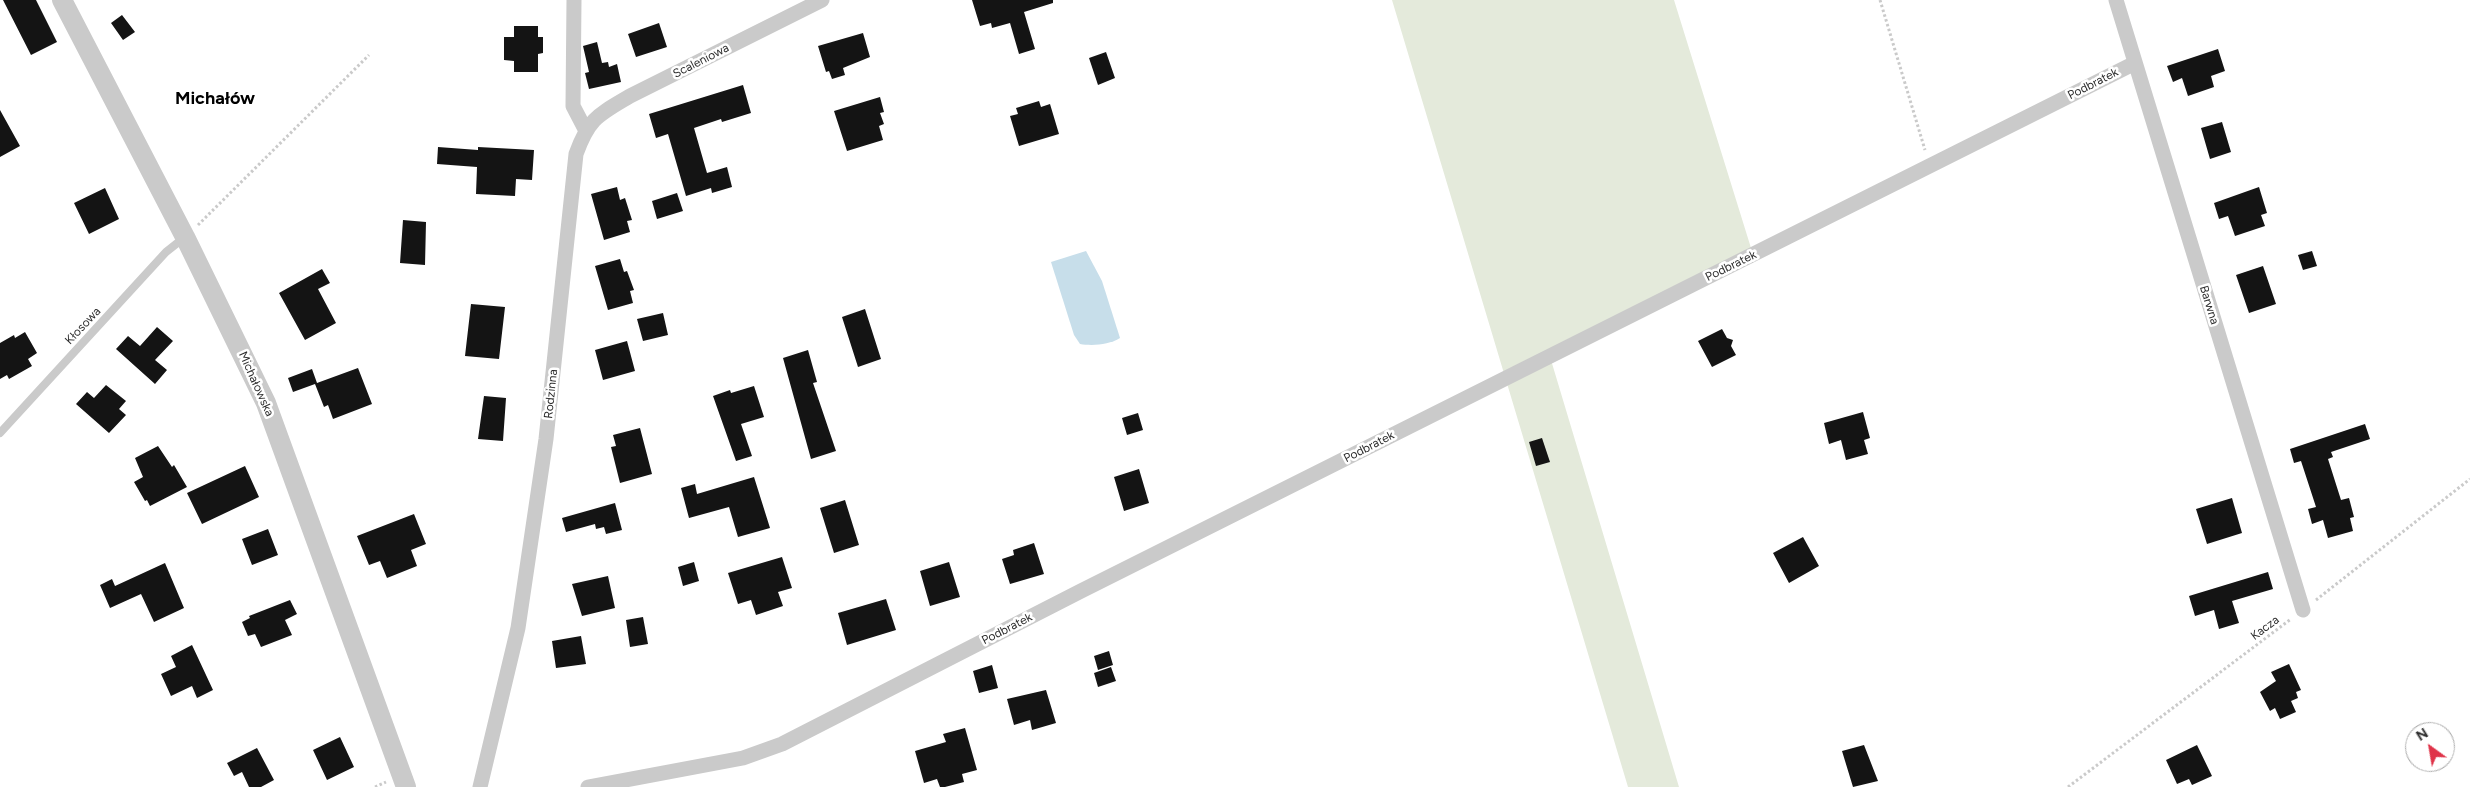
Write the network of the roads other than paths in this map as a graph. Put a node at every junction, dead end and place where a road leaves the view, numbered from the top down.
1 (62, 0) edge
2 (574, 0) edge
3 (822, 0) edge
4 (2116, 0) edge
5 (2135, 63) junction
6 (585, 129) junction
7 (185, 237) junction
8 (0, 433) edge
9 (2303, 610) road end
10 (406, 787) edge
11 (480, 787) edge
12 (588, 787) edge

1 - 7 street, Michałowska
2 - 6 street
3 - 6 street, Scaleniowa
4 - 5 street, Barwna
5 - 9 street, Barwna
5 - 12 street, Podbratek
6 - 11 street, Rodzinna
7 - 8 lane, Kłosowa
7 - 10 street, Michałowska

